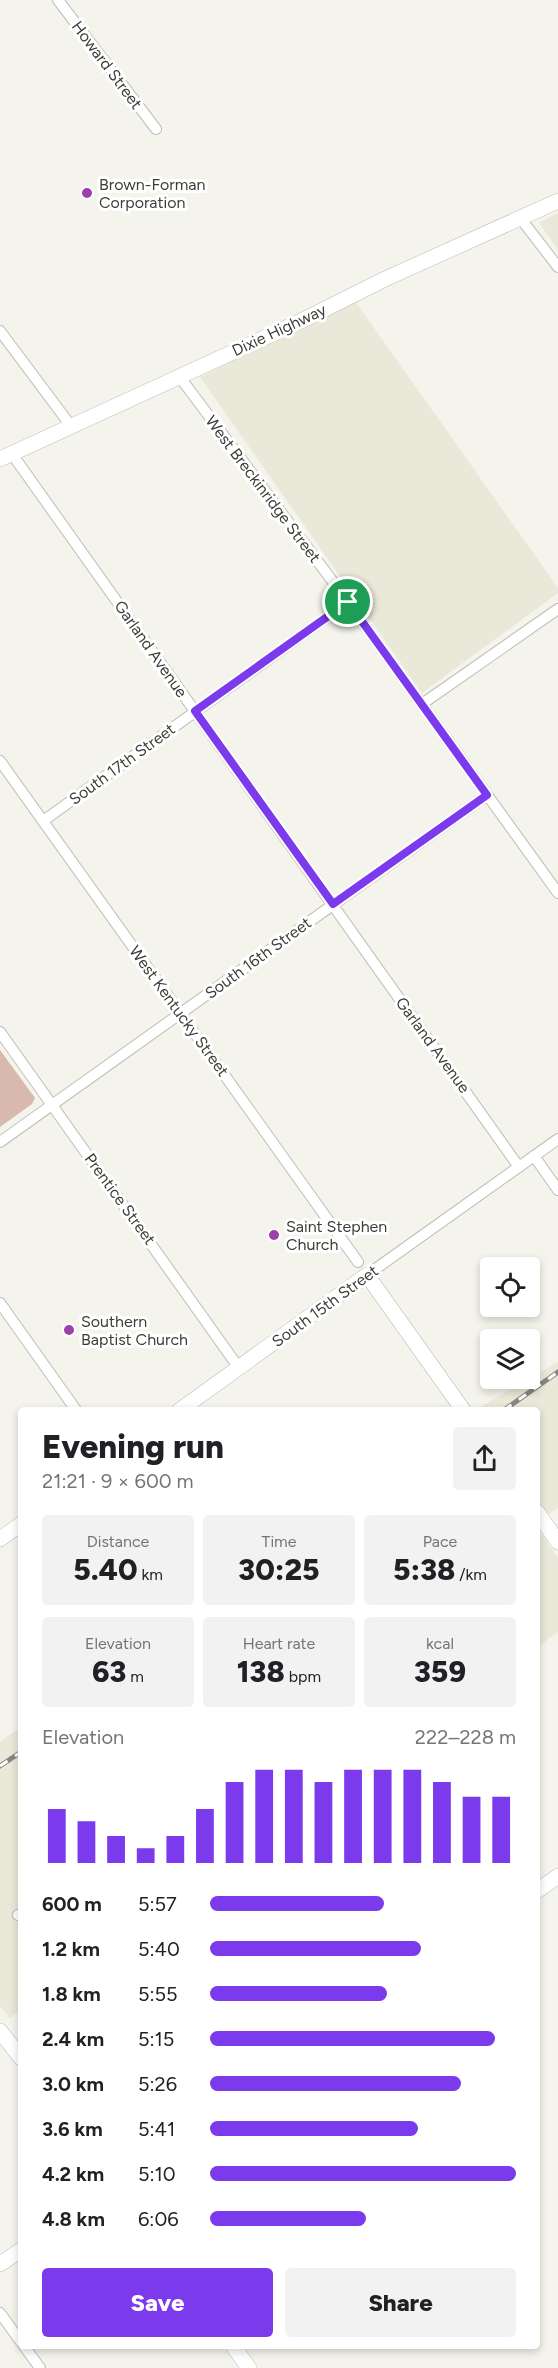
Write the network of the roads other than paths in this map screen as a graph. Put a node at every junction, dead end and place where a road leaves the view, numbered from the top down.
1 (58, 0) edge
2 (156, 129) dead end
3 (558, 201) edge
4 (521, 219) junction
5 (558, 267) edge
6 (0, 331) edge
7 (179, 376) junction
8 (71, 426) junction
9 (6, 457) edge
10 (348, 602) junction
11 (558, 609) edge
12 (422, 705) junction
13 (195, 711) junction
14 (0, 761) edge
15 (487, 795) junction
16 (43, 821) junction
17 (558, 893) edge
18 (333, 904) junction
19 (180, 1014) junction
20 (0, 1032) edge
21 (53, 1106) junction
22 (558, 1139) edge
23 (0, 1142) edge
24 (534, 1156) junction
25 (519, 1167) junction
26 (558, 1190) edge
27 (358, 1262) dead end
28 (367, 1275) junction
29 (0, 1303) edge
30 (238, 1368) junction
31 (74, 1407) edge
32 (184, 1407) edge
33 (461, 1407) edge
34 (540, 1516) edge
35 (18, 1526) edge
36 (0, 1539) edge
37 (558, 1542) edge
38 (558, 1876) edge
39 (540, 1889) edge
40 (0, 2031) edge
41 (18, 2054) edge
42 (18, 2252) edge
43 (0, 2265) edge
44 (0, 2313) edge
45 (18, 2338) edge
46 (26, 2349) edge
47 (235, 2349) edge
48 (40, 2368) edge
49 (249, 2368) edge

1 - 2 street, Howard Street
3 - 4 street, Dixie Highway
4 - 5 street
4 - 7 street, Dixie Highway
6 - 8 street
7 - 8 street, Dixie Highway
7 - 10 street, West Breckinridge Street
8 - 9 street, Dixie Highway
9 - 13 street, Garland Avenue
10 - 12 street, West Breckinridge Street
10 - 13 street, South 17th Street
11 - 12 street
12 - 15 street, West Breckinridge Street
13 - 16 street, South 17th Street
13 - 18 street, Garland Avenue
14 - 16 street, West Kentucky Street
15 - 17 street, West Breckinridge Street
15 - 18 street, South 16th Street
16 - 19 street, West Kentucky Street
18 - 19 street, South 16th Street
18 - 25 street, Garland Avenue
19 - 21 street, South 16th Street
19 - 27 street, West Kentucky Street
20 - 21 street, Prentice Street
21 - 23 street, South 16th Street
21 - 30 street, Prentice Street
22 - 24 street, South 15th Street
24 - 25 street, South 15th Street
24 - 26 street
25 - 28 street, South 15th Street
28 - 30 street, South 15th Street
28 - 33 street
29 - 31 street
30 - 32 street, South 15th Street
34 - 37 street
35 - 36 street
38 - 39 street
40 - 41 street
42 - 43 street
44 - 45 street
46 - 48 street
47 - 49 street

